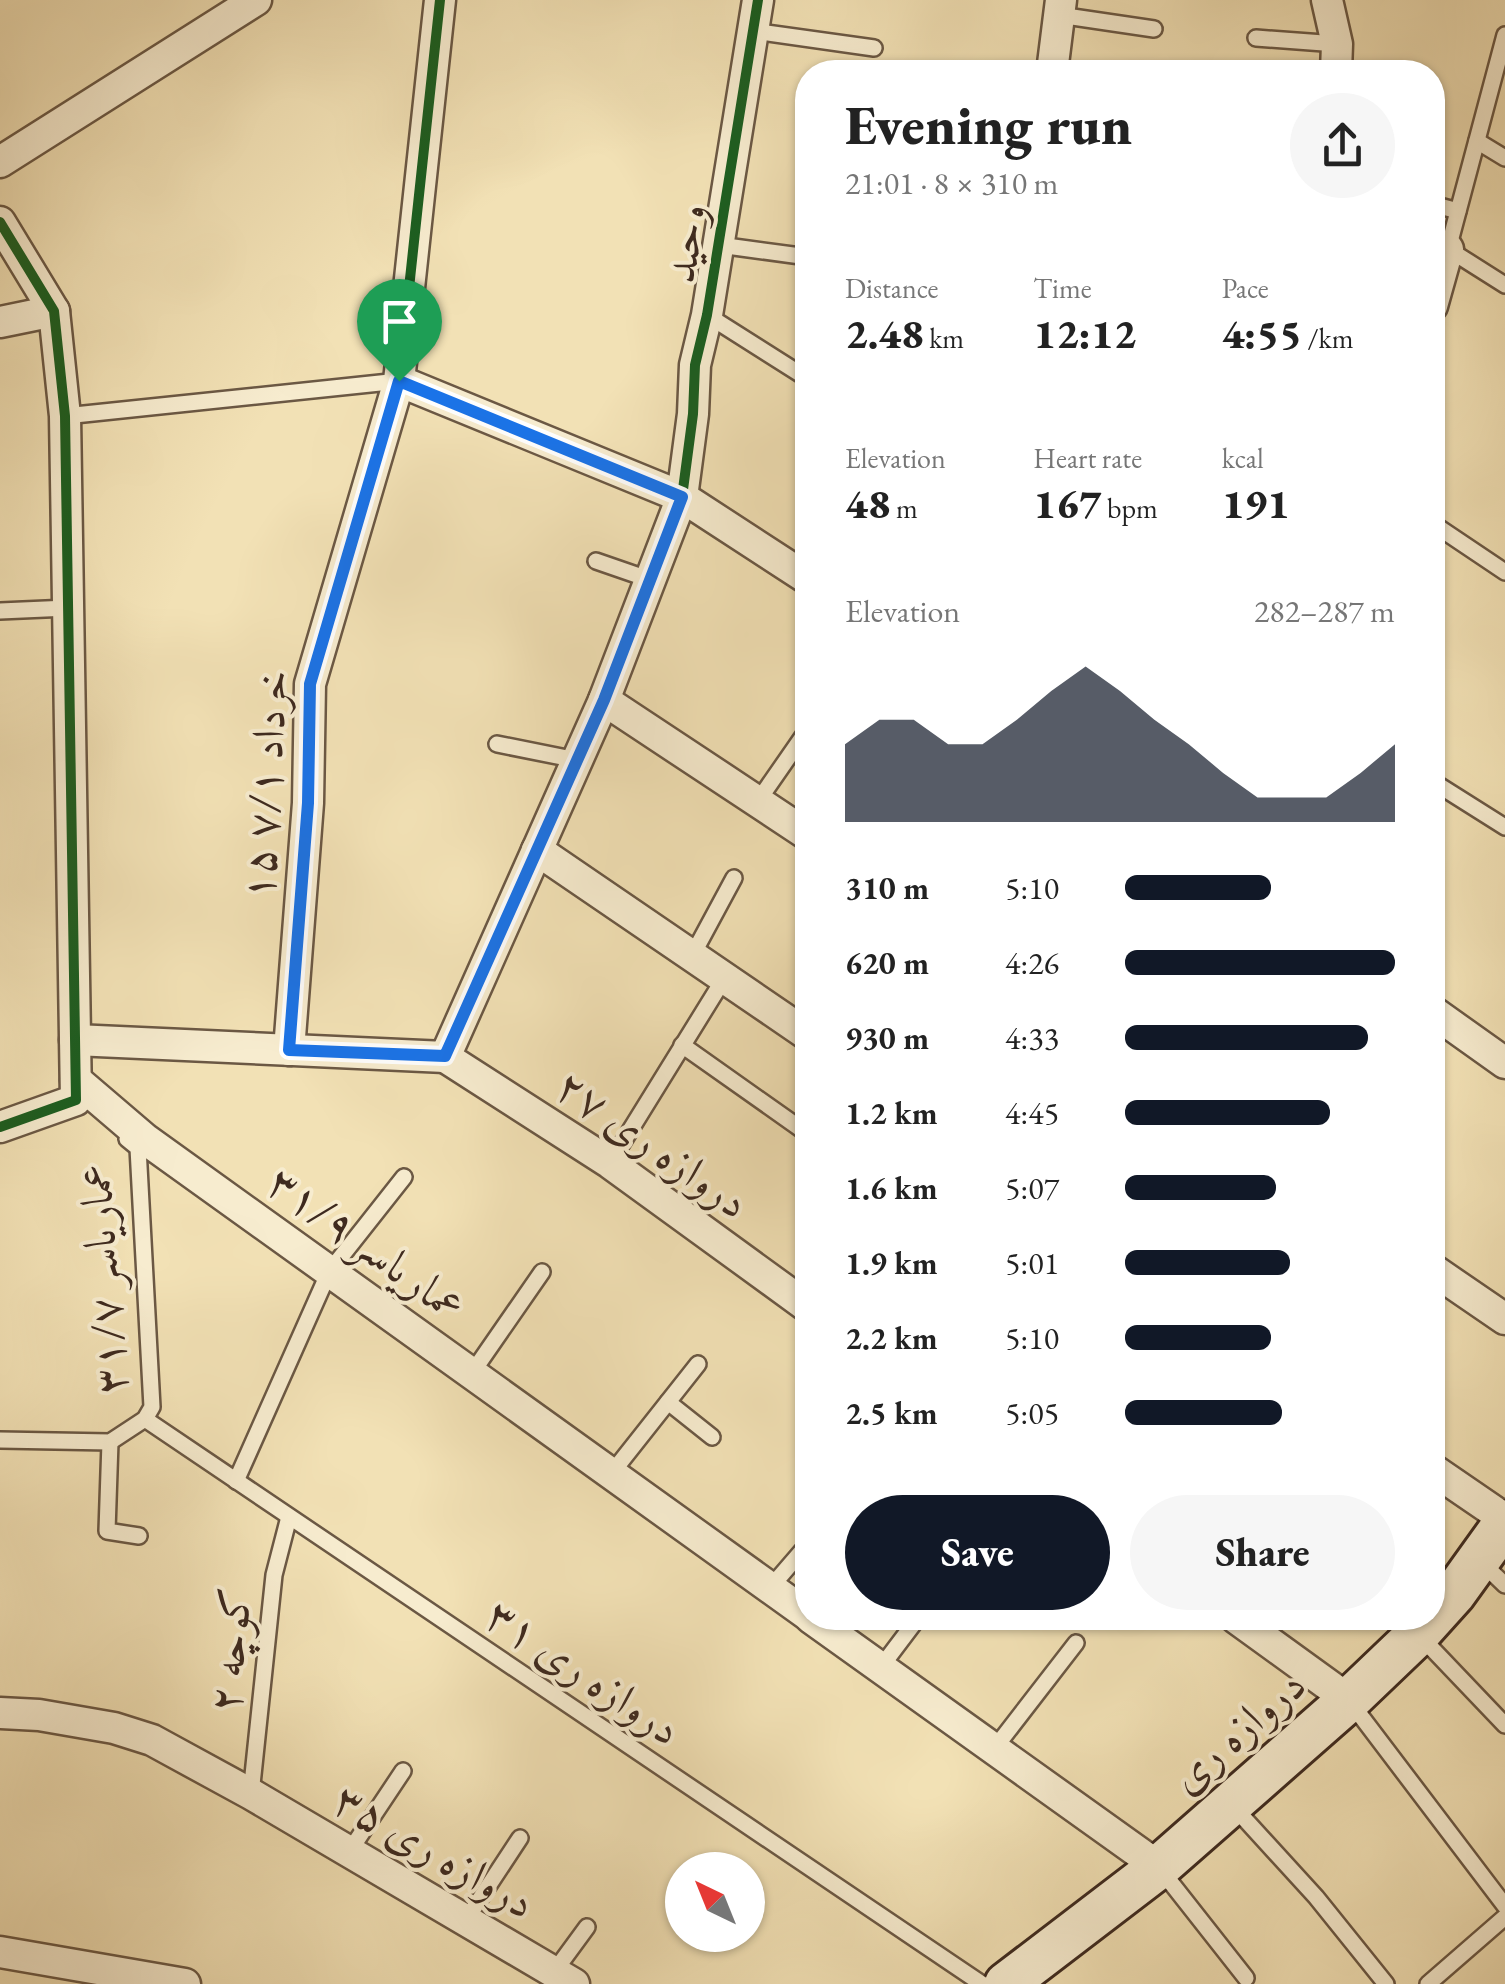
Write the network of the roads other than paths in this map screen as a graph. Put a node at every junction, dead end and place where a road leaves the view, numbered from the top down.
1 (256, 0) edge
2 (440, 0) edge
3 (758, 0) edge
4 (1327, 0) edge
5 (1060, 8) edge
6 (1154, 28) dead end
7 (753, 31) junction
8 (1505, 36) edge
9 (1256, 38) dead end
10 (874, 48) dead end
11 (1336, 58) edge
12 (1054, 60) edge
13 (1477, 140) junction
14 (1505, 158) edge
15 (0, 162) edge
16 (1445, 208) edge
17 (1458, 212) junction
18 (0, 222) edge
19 (719, 245) junction
20 (1448, 250) junction
21 (795, 254) edge
22 (1445, 260) edge
23 (1505, 285) edge
24 (54, 311) junction
25 (707, 315) junction
26 (0, 322) edge
27 (795, 372) edge
28 (399, 381) junction
29 (65, 416) junction
30 (682, 497) junction
31 (1445, 533) edge
32 (596, 560) dead end
33 (795, 571) edge
34 (1505, 572) edge
35 (652, 580) junction
36 (68, 608) junction
37 (0, 611) edge
38 (604, 700) junction
39 (497, 744) dead end
40 (795, 747) edge
41 (578, 760) junction
42 (1445, 789) edge
43 (758, 800) junction
44 (795, 826) edge
45 (1505, 827) edge
46 (537, 850) junction
47 (734, 878) dead end
48 (692, 956) junction
49 (724, 977) junction
50 (1445, 1020) edge
51 (795, 1026) edge
52 (75, 1040) junction
53 (682, 1044) junction
54 (289, 1050) junction
55 (445, 1056) junction
56 (1505, 1063) edge
57 (76, 1090) junction
58 (795, 1125) edge
59 (0, 1127) edge
60 (610, 1163) junction
61 (404, 1177) dead end
62 (329, 1272) junction
63 (542, 1272) dead end
64 (1445, 1278) edge
65 (795, 1298) edge
66 (1505, 1319) edge
67 (698, 1364) dead end
68 (472, 1374) junction
69 (668, 1402) junction
70 (145, 1419) junction
71 (712, 1437) dead end
72 (0, 1440) edge
73 (110, 1442) junction
74 (611, 1474) junction
75 (1445, 1478) edge
76 (236, 1481) junction
77 (289, 1517) junction
78 (1505, 1521) edge
79 (139, 1536) dead end
80 (795, 1559) edge
81 (1471, 1582) edge
82 (770, 1588) junction
83 (795, 1606) edge
84 (1445, 1608) edge
85 (829, 1630) edge
86 (909, 1630) edge
87 (1253, 1630) edge
88 (1422, 1630) edge
89 (1418, 1634) junction
90 (1076, 1643) dead end
91 (881, 1667) junction
92 (1349, 1700) junction
93 (0, 1713) edge
94 (1505, 1726) edge
95 (994, 1748) junction
96 (403, 1771) dead end
97 (251, 1794) junction
98 (1230, 1802) junction
99 (520, 1838) dead end
100 (349, 1852) junction
101 (1158, 1867) junction
102 (1505, 1906) edge
103 (1505, 1917) edge
104 (466, 1920) junction
105 (587, 1927) dead end
106 (0, 1952) edge
107 (564, 1978) edge
108 (1246, 1978) dead end
109 (186, 1984) edge
110 (982, 1984) edge
111 (1006, 1984) edge
112 (1386, 1984) edge
113 (1428, 1984) edge

1 - 15 street
2 - 28 street, ۱۵ خرداد ۷/۱
3 - 7 street, وحید
4 - 11 street
5 - 6 lane
5 - 12 street
7 - 10 lane
7 - 19 street, وحید
8 - 13 lane
9 - 11 lane
13 - 14 lane
13 - 17 lane
16 - 17 lane
17 - 20 lane
18 - 24 street
19 - 21 lane
19 - 25 street, وحید
20 - 22 street
20 - 23 lane
24 - 26 street
24 - 29 street
25 - 27 lane
25 - 30 street, وحید
28 - 29 lane
28 - 30 street
28 - 54 street, ۱۵ خرداد ۷/۱
29 - 36 street
30 - 33 street
30 - 35 street, وحید
31 - 34 lane
32 - 35 lane
35 - 38 street, وحید
36 - 37 lane
36 - 52 street
38 - 41 street, وحید
38 - 43 street
39 - 41 lane
40 - 43 lane
41 - 46 street, وحید
42 - 45 lane
43 - 44 street
46 - 48 street
46 - 55 street, وحید
47 - 48 lane
48 - 49 street
49 - 51 street
49 - 53 lane
50 - 56 street
52 - 54 street
52 - 57 street
53 - 58 lane
53 - 60 lane
54 - 55 street
55 - 60 street, دروازه ری ۲۷
57 - 59 street
57 - 62 street, عماریاسر ۳۱/۹
57 - 70 lane, عماریاسر ۳۱/۷
60 - 65 street, دروازه ری ۲۷
61 - 62 lane
62 - 68 street, عماریاسر ۳۱/۹
62 - 76 lane
63 - 68 lane
64 - 66 street
67 - 69 lane
68 - 74 street, عماریاسر ۳۱/۹
69 - 71 lane
69 - 74 lane
70 - 73 lane
70 - 76 lane, دروازه ری ۳۱
72 - 73 lane
73 - 79 lane
74 - 82 street, عماریاسر ۳۱/۹
75 - 78 street
76 - 77 lane, دروازه ری ۳۱
77 - 97 lane, کوچه ۲
77 - 110 lane, دروازه ری ۳۱
78 - 81 main road, دروازه ری
80 - 82 lane
81 - 84 main road, دروازه ری
82 - 83 street, عماریاسر ۳۱/۹
85 - 91 street, عماریاسر ۳۱/۹
86 - 91 lane
87 - 92 street
88 - 89 main road, دروازه ری
89 - 92 main road, دروازه ری
89 - 94 lane
90 - 95 lane
91 - 95 street, عماریاسر ۳۱/۹
92 - 98 main road, دروازه ری
92 - 102 lane
93 - 97 street, دروازه ری ۳۵
95 - 101 street, عماریاسر ۳۱/۹
96 - 100 lane
97 - 100 street, دروازه ری ۳۵
98 - 101 main road, دروازه ری
98 - 112 lane
99 - 104 lane
100 - 104 street, دروازه ری ۳۵
101 - 108 lane
101 - 111 main road, دروازه ری
103 - 113 lane
104 - 107 street, دروازه ری ۳۵
105 - 107 lane
106 - 109 street

